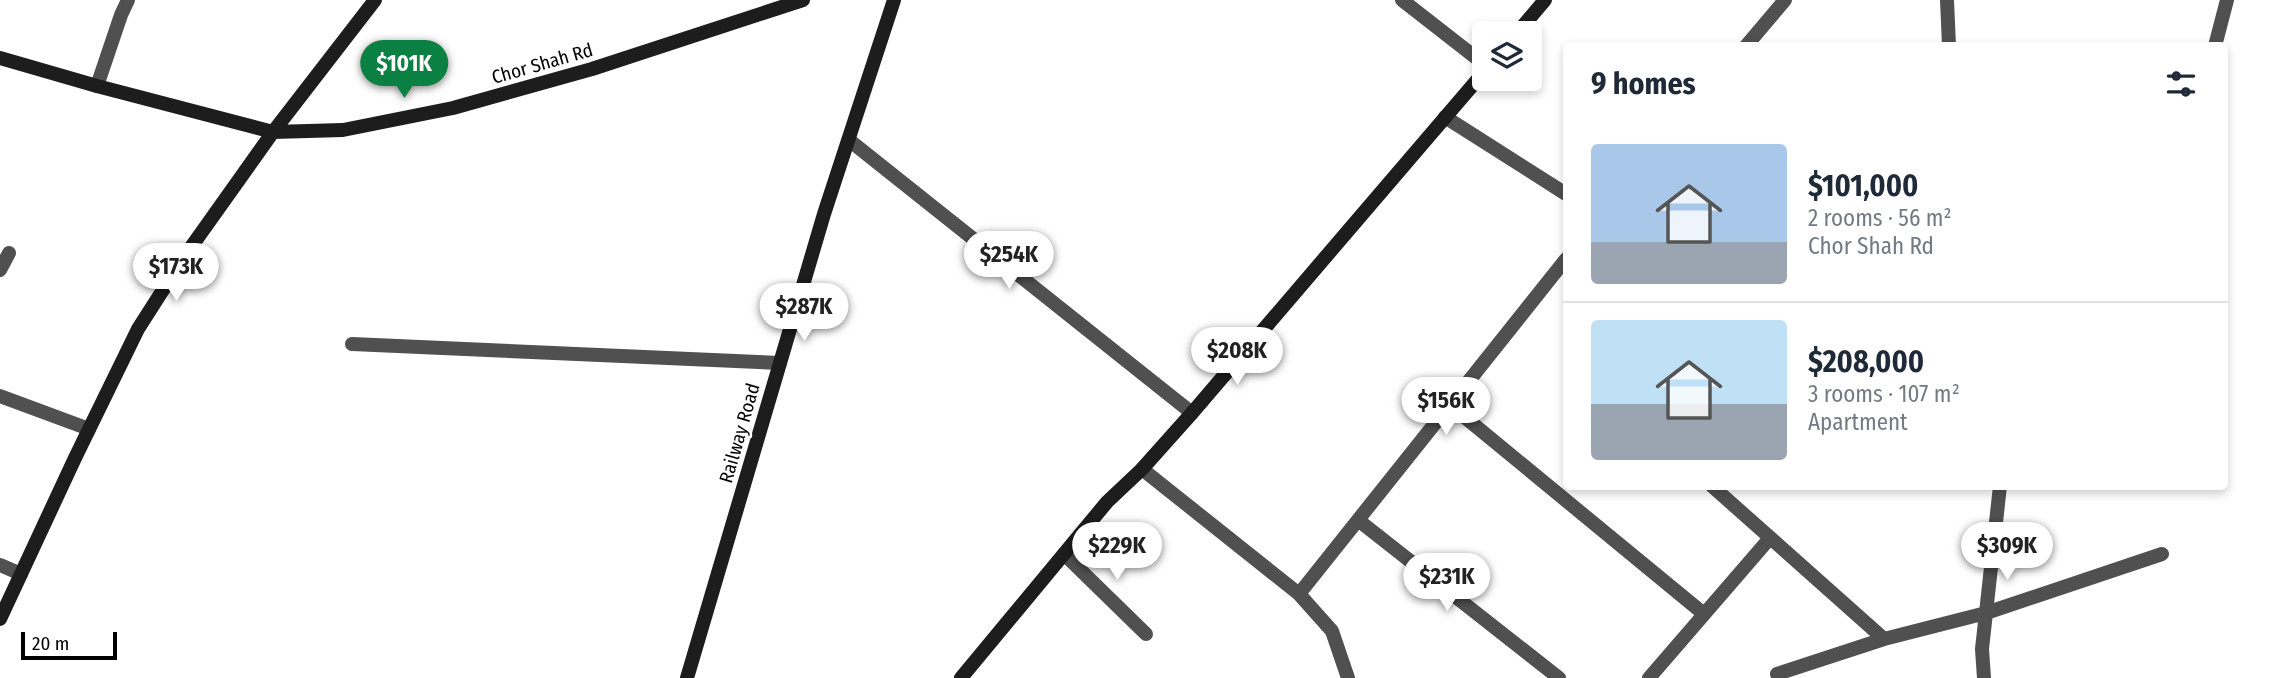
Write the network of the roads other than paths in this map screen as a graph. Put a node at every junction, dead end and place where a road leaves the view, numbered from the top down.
1 (128, 0) edge
2 (375, 0) edge
3 (803, 0) edge
4 (894, 0) edge
5 (1402, 0) edge
6 (1545, 0) edge
7 (1785, 0) edge
8 (1947, 0) edge
9 (2227, 0) edge
10 (1527, 21) edge
11 (1948, 24) junction
12 (1749, 42) edge
13 (1940, 42) edge
14 (1949, 42) edge
15 (2216, 42) edge
16 (1472, 55) edge
17 (0, 58) edge
18 (97, 86) junction
19 (1472, 86) edge
20 (1445, 117) junction
21 (272, 132) junction
22 (849, 140) junction
23 (1563, 192) edge
24 (9, 253) dead end
25 (1563, 263) edge
26 (0, 270) edge
27 (352, 344) dead end
28 (780, 363) junction
29 (0, 396) edge
30 (1450, 405) junction
31 (1192, 414) junction
32 (89, 429) junction
33 (1142, 469) junction
34 (1716, 490) edge
35 (2000, 490) edge
36 (1358, 520) junction
37 (1770, 538) junction
38 (1064, 554) junction
39 (2162, 554) dead end
40 (0, 565) edge
41 (20, 574) junction
42 (1299, 594) junction
43 (1986, 613) junction
44 (1704, 614) junction
45 (0, 619) edge
46 (1146, 634) dead end
47 (1884, 639) junction
48 (1777, 674) dead end
49 (687, 678) edge
50 (961, 678) edge
51 (1348, 678) edge
52 (1559, 678) edge
53 (1649, 678) edge
54 (1984, 678) edge

1 - 18 street
2 - 21 street
3 - 21 street, Chor Shah Rd
4 - 22 street, Railway Road
5 - 16 street
6 - 10 street
7 - 12 street
8 - 11 street
9 - 15 street
11 - 13 street
11 - 14 street
17 - 18 street, Chor Shah Rd
18 - 21 street, Chor Shah Rd
19 - 20 street
20 - 23 street
20 - 31 street
21 - 32 street
22 - 28 street, Railway Road
22 - 31 street
24 - 26 street
25 - 30 street
27 - 28 street
28 - 49 street, Railway Road
29 - 32 street
30 - 36 street
30 - 44 street
31 - 33 street
32 - 41 street
33 - 38 street
33 - 42 street
34 - 37 street
35 - 43 street
36 - 42 street
36 - 52 street
37 - 44 street
37 - 47 street
38 - 46 street
38 - 50 street
39 - 43 street
40 - 41 street
41 - 45 street
42 - 51 street
43 - 47 street
43 - 54 street
44 - 53 street
47 - 48 street

